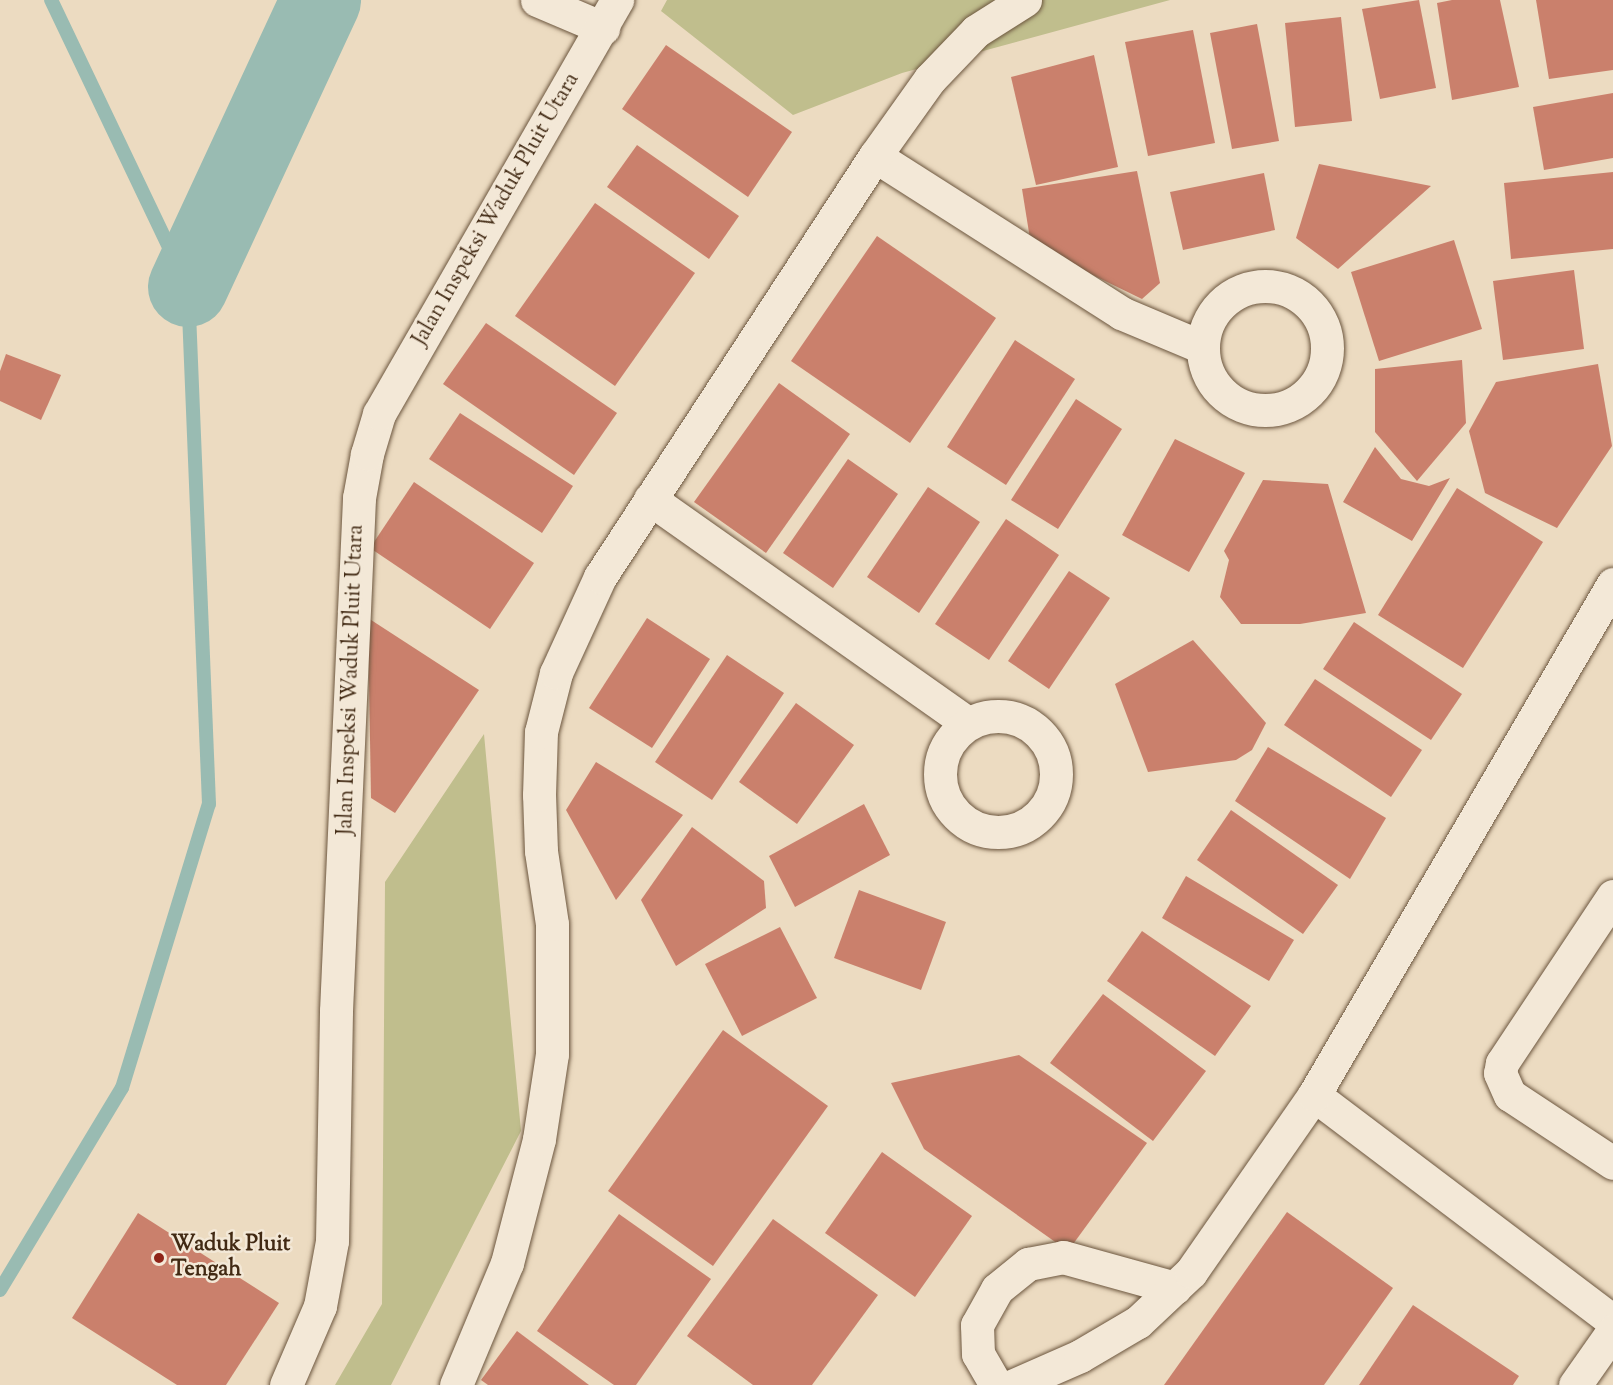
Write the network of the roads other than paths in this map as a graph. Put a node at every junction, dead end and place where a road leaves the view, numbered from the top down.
1 (537, 0) edge
2 (1025, 0) edge
3 (610, 14) edge
4 (875, 156) junction
5 (1202, 347) dead end
6 (650, 500) junction
7 (1613, 585) edge
8 (969, 723) dead end
9 (1613, 896) edge
10 (1314, 1095) junction
11 (1613, 1163) edge
12 (1175, 1288) junction
13 (1613, 1322) edge
14 (1613, 1331) edge
15 (286, 1385) edge
16 (456, 1385) edge
17 (996, 1385) edge
18 (1014, 1385) edge
19 (1575, 1385) edge

1 - 3 street, Jalan Inspeksi Waduk Pluit Utara
2 - 4 street
3 - 15 street, Jalan Inspeksi Waduk Pluit Utara
4 - 5 street
4 - 6 street
6 - 8 street
6 - 16 street
7 - 10 street
9 - 11 street
10 - 12 street
10 - 13 street
12 - 17 street
12 - 18 street
14 - 19 street

